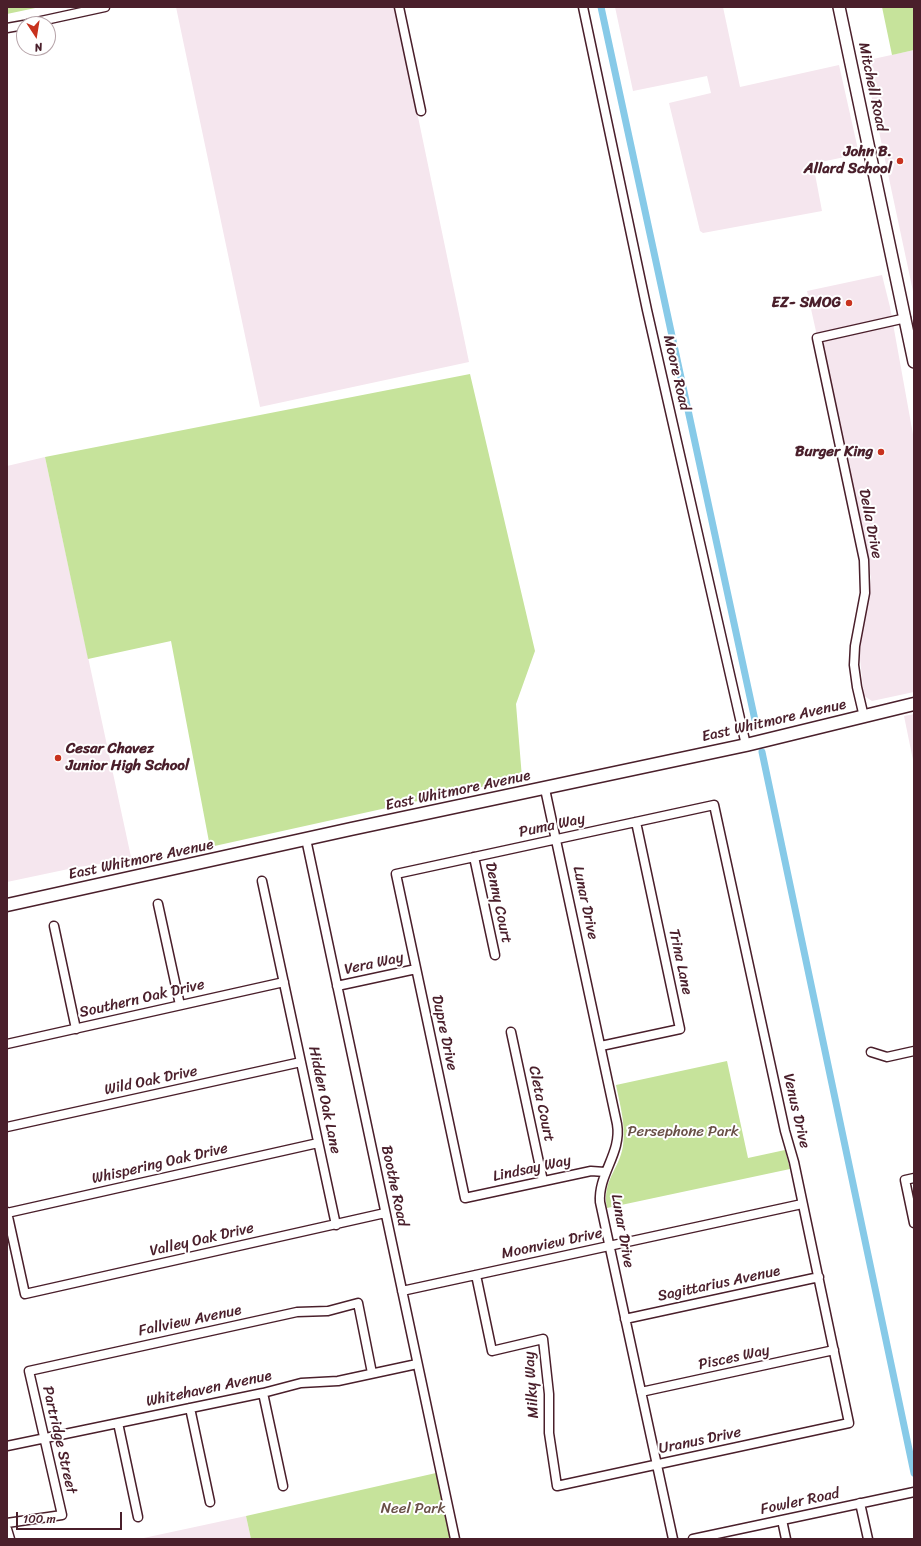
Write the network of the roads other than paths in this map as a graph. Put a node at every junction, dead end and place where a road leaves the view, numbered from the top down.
1 (105, 7) edge
2 (399, 7) edge
3 (583, 7) edge
4 (839, 7) edge
5 (56, 17) edge
6 (421, 111) dead end
7 (906, 318) junction
8 (914, 362) edge
9 (914, 704) edge
10 (864, 717) junction
11 (746, 745) junction
12 (545, 789) junction
13 (714, 805) joint
14 (636, 822) junction
15 (556, 839) junction
16 (306, 840) junction
17 (474, 857) junction
18 (396, 874) joint
19 (262, 882) dead end
20 (158, 904) dead end
21 (7, 905) edge
22 (54, 926) dead end
23 (495, 955) dead end
24 (416, 969) junction
25 (284, 982) junction
26 (337, 986) junction
27 (180, 1005) junction
28 (76, 1028) junction
29 (511, 1032) dead end
30 (7, 1044) edge
31 (601, 1046) junction
32 (914, 1051) edge
33 (871, 1052) dead end
34 (301, 1062) junction
35 (7, 1127) edge
36 (318, 1143) junction
37 (605, 1172) junction
38 (914, 1178) edge
39 (543, 1181) junction
40 (465, 1198) joint
41 (802, 1204) junction
42 (7, 1212) edge
43 (385, 1214) junction
44 (914, 1223) edge
45 (336, 1225) junction
46 (609, 1246) junction
47 (476, 1275) junction
48 (819, 1277) junction
49 (402, 1291) junction
50 (625, 1319) junction
51 (834, 1350) junction
52 (417, 1364) junction
53 (29, 1370) joint
54 (372, 1373) junction
55 (640, 1392) junction
56 (263, 1393) junction
57 (190, 1408) junction
58 (118, 1423) junction
59 (850, 1424) joint
60 (44, 1438) junction
61 (7, 1446) edge
62 (656, 1465) junction
63 (283, 1486) dead end
64 (557, 1486) joint
65 (914, 1492) edge
66 (210, 1502) dead end
67 (860, 1503) junction
68 (138, 1517) dead end
69 (782, 1520) junction
70 (7, 1523) edge
71 (7, 1529) edge
72 (704, 1538) edge
73 (10, 1539) edge
74 (455, 1539) edge
75 (672, 1539) edge
76 (693, 1539) edge
77 (786, 1539) edge
78 (868, 1539) edge

1 - 5 street
2 - 6 street
3 - 11 street, Moore Road
4 - 7 street, Mitchell Road
7 - 8 street, Mitchell Road
7 - 10 street, Della Drive
9 - 10 main road, East Whitmore Avenue
10 - 11 main road, East Whitmore Avenue
11 - 12 main road, East Whitmore Avenue
12 - 15 street, Lunar Drive
12 - 16 main road, East Whitmore Avenue
13 - 14 street, Puma Way
13 - 41 street, Venus Drive
14 - 15 street, Puma Way
14 - 31 street, Trina Lane
15 - 17 street, Puma Way
15 - 31 street, Lunar Drive
16 - 21 main road, East Whitmore Avenue
16 - 26 street, Boothe Road
17 - 18 street, Puma Way
17 - 23 street, Denny Court
18 - 24 street, Dupre Drive
19 - 25 street, Hidden Oak Lane
20 - 27 street
22 - 28 street
24 - 26 street, Vera Way
24 - 40 street, Dupre Drive
25 - 27 street, Southern Oak Drive
25 - 34 street, Hidden Oak Lane
26 - 43 street, Boothe Road
27 - 28 street, Southern Oak Drive
28 - 30 street, Southern Oak Drive
29 - 39 street, Cleta Court
31 - 37 street, Lunar Drive
32 - 33 street
34 - 35 street, Wild Oak Drive
34 - 36 street, Hidden Oak Lane
36 - 42 street, Whispering Oak Drive
36 - 45 street, Hidden Oak Lane
37 - 39 street, Lindsay Way
37 - 46 street, Lunar Drive
38 - 44 street
39 - 40 street, Lindsay Way
41 - 46 street, Moonview Drive
41 - 48 street, Venus Drive
42 - 45 street, Valley Oak Drive
43 - 45 street, Valley Oak Drive
43 - 49 street, Boothe Road
46 - 47 street, Moonview Drive
46 - 50 street, Lunar Drive
47 - 49 street, Moonview Drive
47 - 64 street, Milky Way
48 - 50 street, Sagittarius Avenue
48 - 51 street, Venus Drive
49 - 52 street, Boothe Road
50 - 55 street, Lunar Drive
51 - 55 street, Pisces Way
51 - 59 street, Venus Drive
52 - 54 street, Whitehaven Avenue
52 - 74 street, Boothe Road
53 - 54 street, Fallview Avenue
53 - 60 street, Partridge Street
54 - 56 street, Whitehaven Avenue
55 - 62 street, Lunar Drive
56 - 57 street, Whitehaven Avenue
56 - 63 street
57 - 58 street, Whitehaven Avenue
57 - 66 street
58 - 60 street, Whitehaven Avenue
58 - 68 street
59 - 62 street, Uranus Drive
60 - 61 street, Whitehaven Avenue
60 - 70 street, Partridge Street
62 - 64 street, Uranus Drive
62 - 75 street, Lunar Drive
65 - 67 street, Fowler Road
67 - 69 street, Fowler Road
67 - 78 street
69 - 72 street, Fowler Road
69 - 77 street
71 - 73 street
72 - 76 street, Fowler Road

